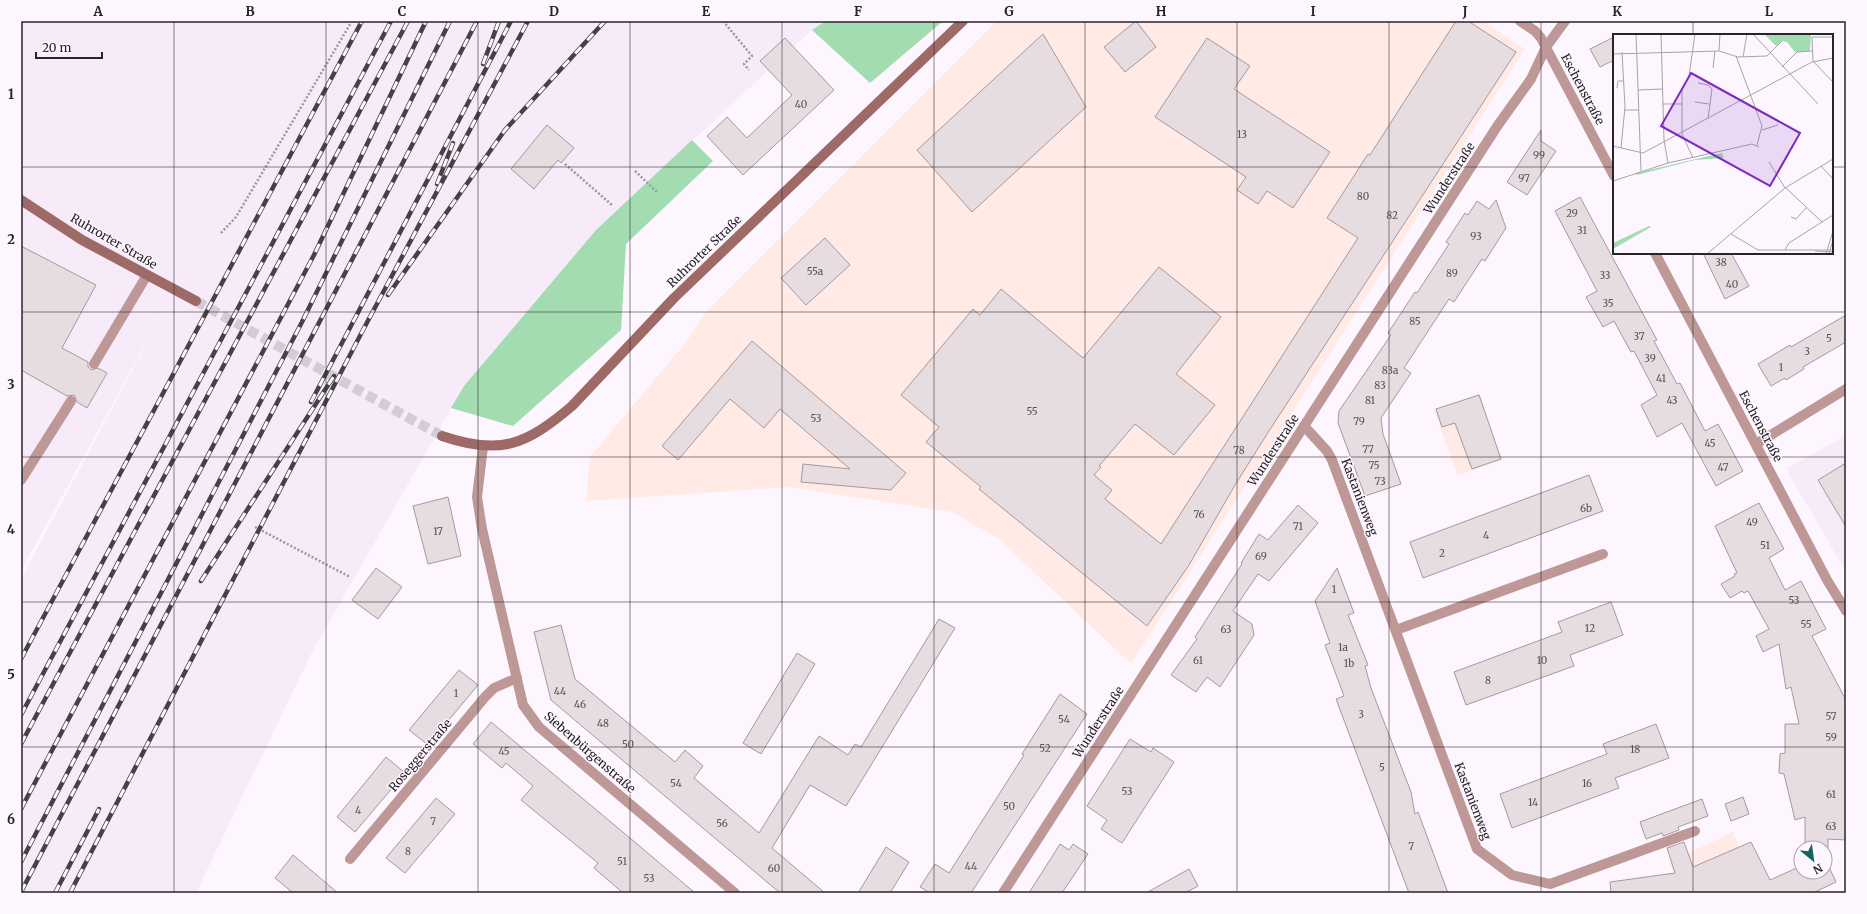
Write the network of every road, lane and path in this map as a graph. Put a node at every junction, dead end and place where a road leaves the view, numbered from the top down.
1 (352, 21) edge
2 (723, 21) edge
3 (963, 21) edge
4 (1520, 21) edge
5 (1565, 21) edge
6 (1546, 47) junction
7 (749, 70) dead end
8 (564, 164) dead end
9 (635, 171) dead end
10 (1613, 174) edge
11 (658, 194) dead end
12 (21, 200) edge
13 (612, 205) dead end
14 (221, 233) dead end
15 (1656, 254) edge
16 (147, 275) junction
17 (196, 301) tunnel mouth
18 (94, 364) dead end
19 (1846, 389) edge
20 (71, 401) dead end
21 (1304, 426) junction
22 (442, 436) tunnel mouth
23 (1756, 444) junction
24 (483, 447) junction
25 (21, 480) edge
26 (255, 527) dead end
27 (1603, 554) dead end
28 (350, 577) dead end
29 (1846, 611) edge
30 (1396, 630) junction
31 (517, 678) junction
32 (1695, 831) dead end
33 (350, 859) dead end
34 (735, 893) edge
35 (1003, 893) edge

1 - 14 path
2 - 7 path
3 - 24 main road, Ruhrorter Straße
4 - 6 street, Eschenstraße
5 - 6 street, Wunderstraße
6 - 10 street, Eschenstraße
6 - 21 street, Wunderstraße
8 - 13 path
9 - 11 path
12 - 16 main road, Ruhrorter Straße
15 - 23 street, Eschenstraße
16 - 17 main road, Ruhrorter Straße
16 - 18 street
19 - 23 street
20 - 25 street
21 - 30 street, Kastanienweg
21 - 35 street, Wunderstraße
22 - 24 main road, Ruhrorter Straße
23 - 29 street, Eschenstraße
24 - 31 street, Siebenbürgenstraße
26 - 28 path
27 - 30 street
30 - 32 street, Kastanienweg
31 - 33 street, Roseggerstraße
31 - 34 street, Siebenbürgenstraße

